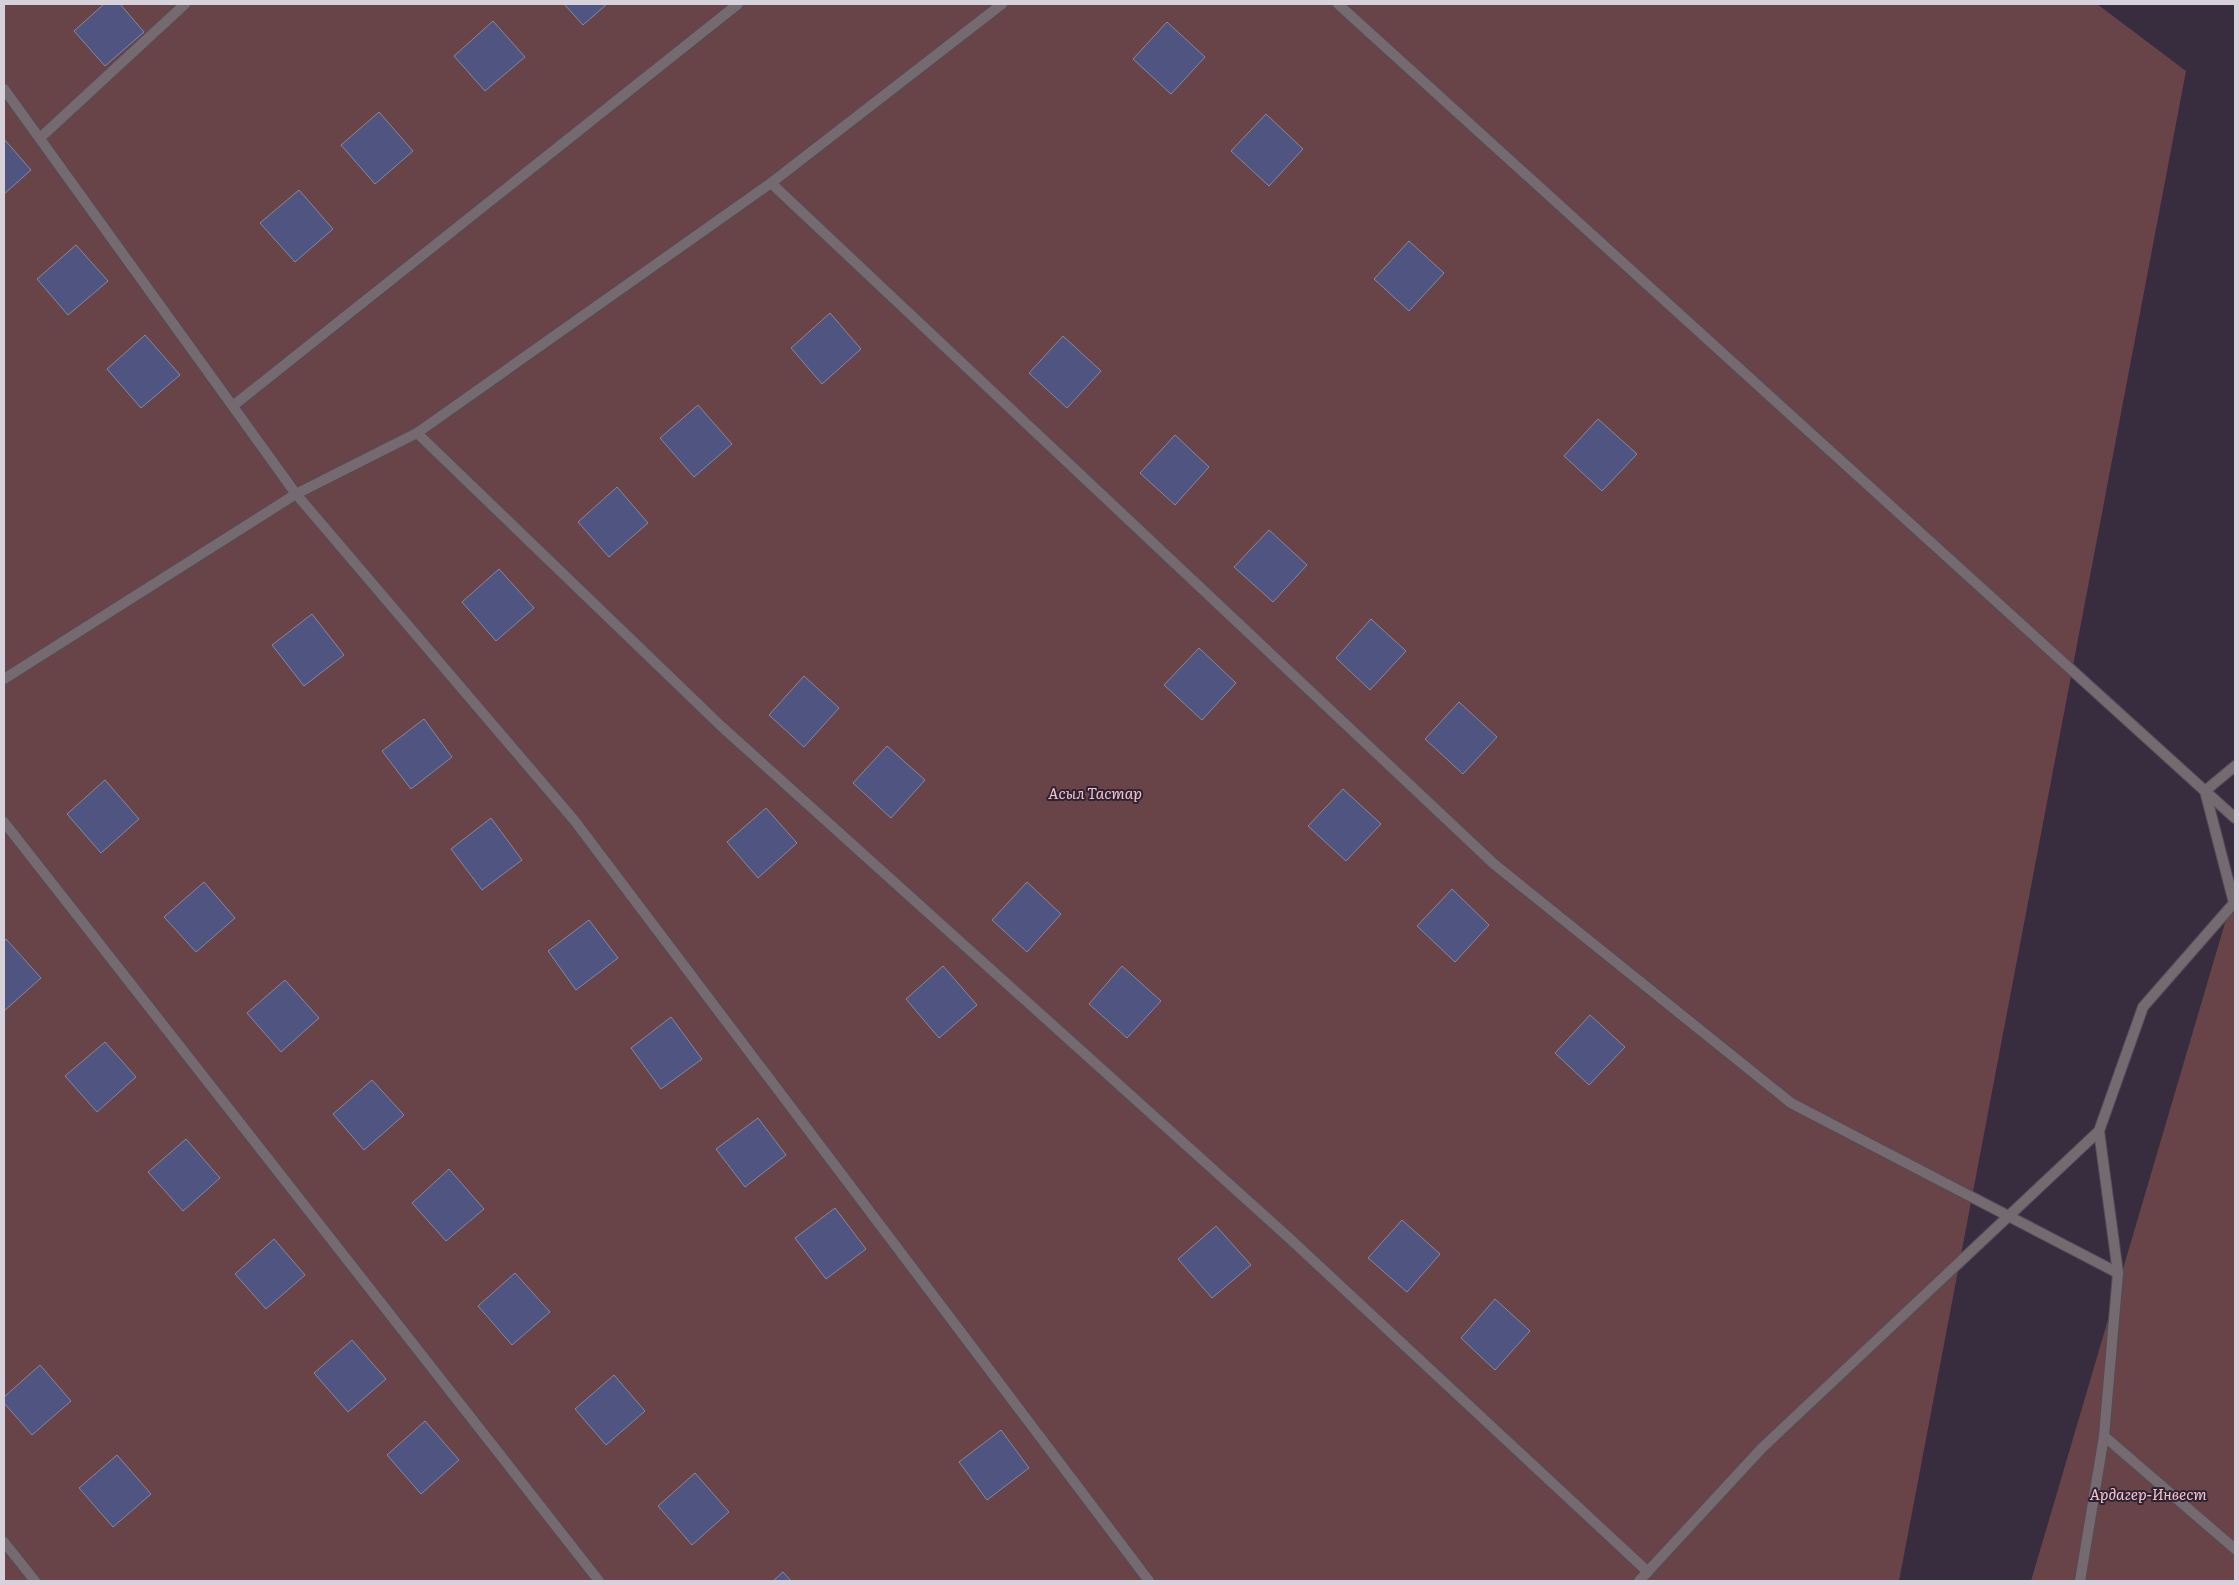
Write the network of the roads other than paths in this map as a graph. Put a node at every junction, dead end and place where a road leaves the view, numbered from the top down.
1 (185, 4) edge
2 (738, 4) edge
3 (1002, 4) edge
4 (1338, 4) edge
5 (4, 89) edge
6 (40, 138) junction
7 (771, 183) junction
8 (234, 406) junction
9 (417, 434) junction
10 (296, 494) junction
11 (4, 680) edge
12 (2235, 766) edge
13 (2205, 791) junction
14 (2235, 818) edge
15 (4, 822) edge
16 (2099, 1131) junction
17 (2010, 1217) junction
18 (2118, 1274) junction
19 (2104, 1436) junction
20 (4, 1542) edge
21 (2235, 1549) edge
22 (1648, 1572) junction
23 (35, 1581) edge
24 (599, 1581) edge
25 (1149, 1581) edge
26 (1639, 1581) edge
27 (2080, 1581) edge

1 - 6 street
2 - 8 street
3 - 7 street
4 - 13 street
5 - 6 street
6 - 8 street
7 - 9 street
7 - 17 street
8 - 10 street
9 - 10 street
9 - 22 street
10 - 11 street
10 - 25 street
12 - 13 street
13 - 14 street
13 - 16 street
15 - 24 street
16 - 17 street
16 - 18 street
17 - 18 street
17 - 22 street
18 - 19 street
19 - 21 street
19 - 27 street
20 - 23 street
22 - 26 street

